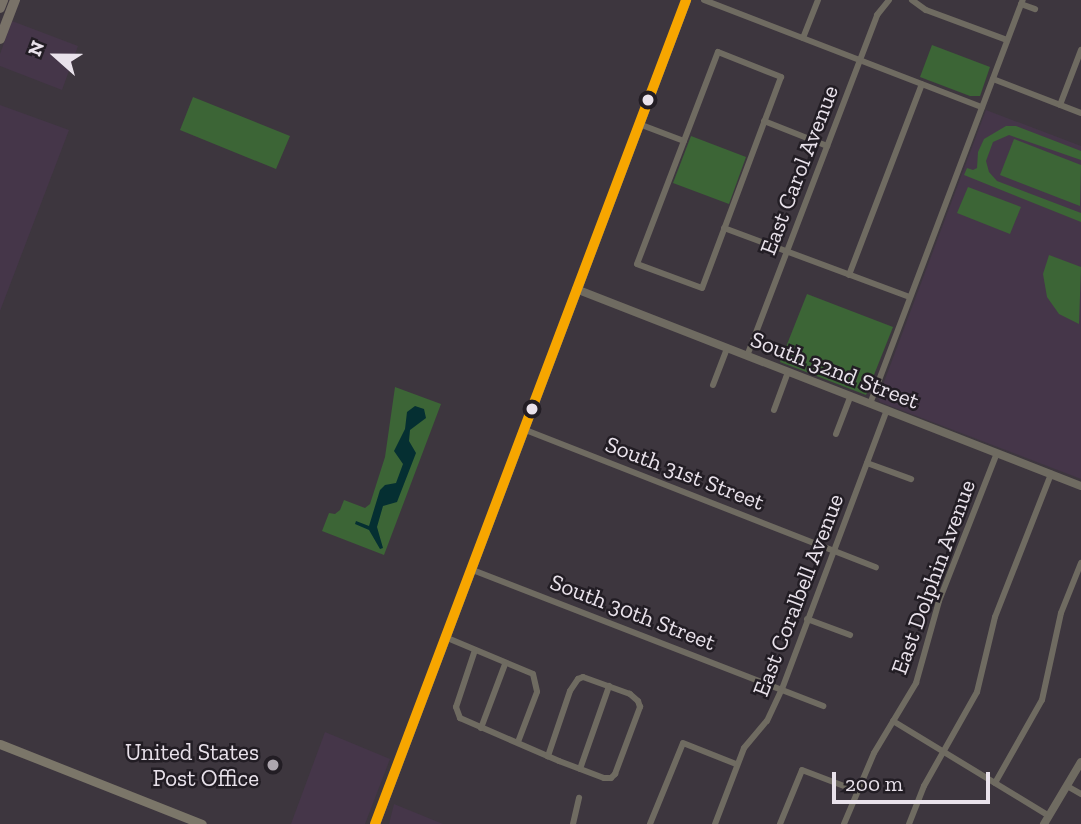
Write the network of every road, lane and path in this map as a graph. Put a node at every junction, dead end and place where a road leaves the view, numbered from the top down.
1 (3, 0) edge
2 (15, 0) edge
3 (686, 0) edge
4 (704, 0) edge
5 (818, 0) edge
6 (889, 0) edge
7 (912, 0) edge
8 (1022, 2) edge
9 (0, 8) edge
10 (1035, 9) dead end
11 (803, 38) junction
12 (0, 39) edge
13 (1007, 40) junction
14 (1081, 50) edge
15 (860, 60) junction
16 (993, 79) junction
17 (922, 83) junction
18 (1060, 105) junction
19 (982, 107) junction
20 (1081, 113) edge
21 (765, 121) junction
22 (639, 124) junction
23 (684, 141) junction
24 (828, 146) junction
25 (724, 228) junction
26 (787, 251) junction
27 (849, 275) junction
28 (576, 289) junction
29 (910, 297) junction
30 (727, 348) junction
31 (747, 356) junction
32 (788, 372) junction
33 (713, 385) dead end
34 (850, 397) junction
35 (870, 404) junction
36 (774, 410) dead end
37 (887, 410) junction
38 (523, 429) junction
39 (836, 434) dead end
40 (997, 453) junction
41 (867, 463) junction
42 (1051, 474) junction
43 (911, 479) dead end
44 (1081, 486) edge
45 (834, 550) junction
46 (1081, 563) edge
47 (876, 566) dead end
48 (470, 569) junction
49 (807, 619) junction
50 (850, 635) dead end
51 (445, 637) junction
52 (475, 650) junction
53 (505, 664) junction
54 (609, 686) junction
55 (782, 689) junction
56 (823, 706) dead end
57 (893, 721) junction
58 (481, 728) junction
59 (518, 742) junction
60 (0, 744) edge
61 (944, 752) junction
62 (548, 756) junction
63 (1081, 762) edge
64 (736, 764) junction
65 (580, 769) junction
66 (995, 783) junction
67 (1067, 786) junction
68 (857, 791) junction
69 (1081, 794) edge
70 (579, 798) dead end
71 (1049, 816) junction
72 (202, 824) edge
73 (375, 824) edge
74 (573, 824) edge
75 (650, 824) edge
76 (715, 824) edge
77 (780, 824) edge
78 (844, 824) edge
79 (909, 824) edge
80 (1044, 824) edge

1 - 9 main road
2 - 12 main road
3 - 22 main road
4 - 11 street
5 - 11 street
6 - 15 street, East Carol Avenue
7 - 13 street
8 - 10 street
8 - 13 street
11 - 15 street
13 - 16 street
14 - 18 street
15 - 17 street
15 - 24 street, East Carol Avenue
16 - 18 street
16 - 19 street
17 - 19 street
17 - 27 street
18 - 20 street
19 - 29 street
21 - 23 street
21 - 24 street
21 - 25 street
22 - 23 street
22 - 28 main road
23 - 25 street
24 - 26 street, East Carol Avenue
25 - 26 street
26 - 27 street
26 - 31 street, East Carol Avenue
27 - 29 street
28 - 30 street, South 32nd Street
28 - 38 main road
29 - 35 street
30 - 31 street, South 32nd Street
30 - 33 street
31 - 32 street, South 32nd Street
32 - 34 street, South 32nd Street
32 - 36 street
34 - 35 street, South 32nd Street
34 - 39 street
35 - 37 street, South 32nd Street
37 - 40 street, South 32nd Street
37 - 41 street, East Coralbell Avenue
38 - 45 street, South 31st Street
38 - 48 main road
40 - 42 street, South 32nd Street
40 - 57 street, East Dolphin Avenue
41 - 43 street
41 - 45 street, East Coralbell Avenue
42 - 44 street, South 32nd Street
42 - 61 street
45 - 47 street, South 31st Street
45 - 49 street, East Coralbell Avenue
46 - 66 street
48 - 51 main road
48 - 55 street, South 30th Street
49 - 50 street
49 - 55 street, East Coralbell Avenue
51 - 52 street
51 - 73 main road
52 - 53 street
52 - 58 street
53 - 58 street
53 - 59 street
54 - 62 street
54 - 65 street
54 - 65 street
55 - 56 street, South 30th Street
55 - 64 street, East Coralbell Avenue
57 - 61 street
57 - 68 street, East Dolphin Avenue
58 - 59 street
59 - 62 street
60 - 72 main road
61 - 66 street
61 - 79 street
62 - 65 street
63 - 67 street
64 - 75 street
64 - 76 street, East Coralbell Avenue
66 - 71 street
67 - 69 street
67 - 71 street
68 - 77 street
68 - 78 street, East Dolphin Avenue
70 - 74 street
71 - 80 street

